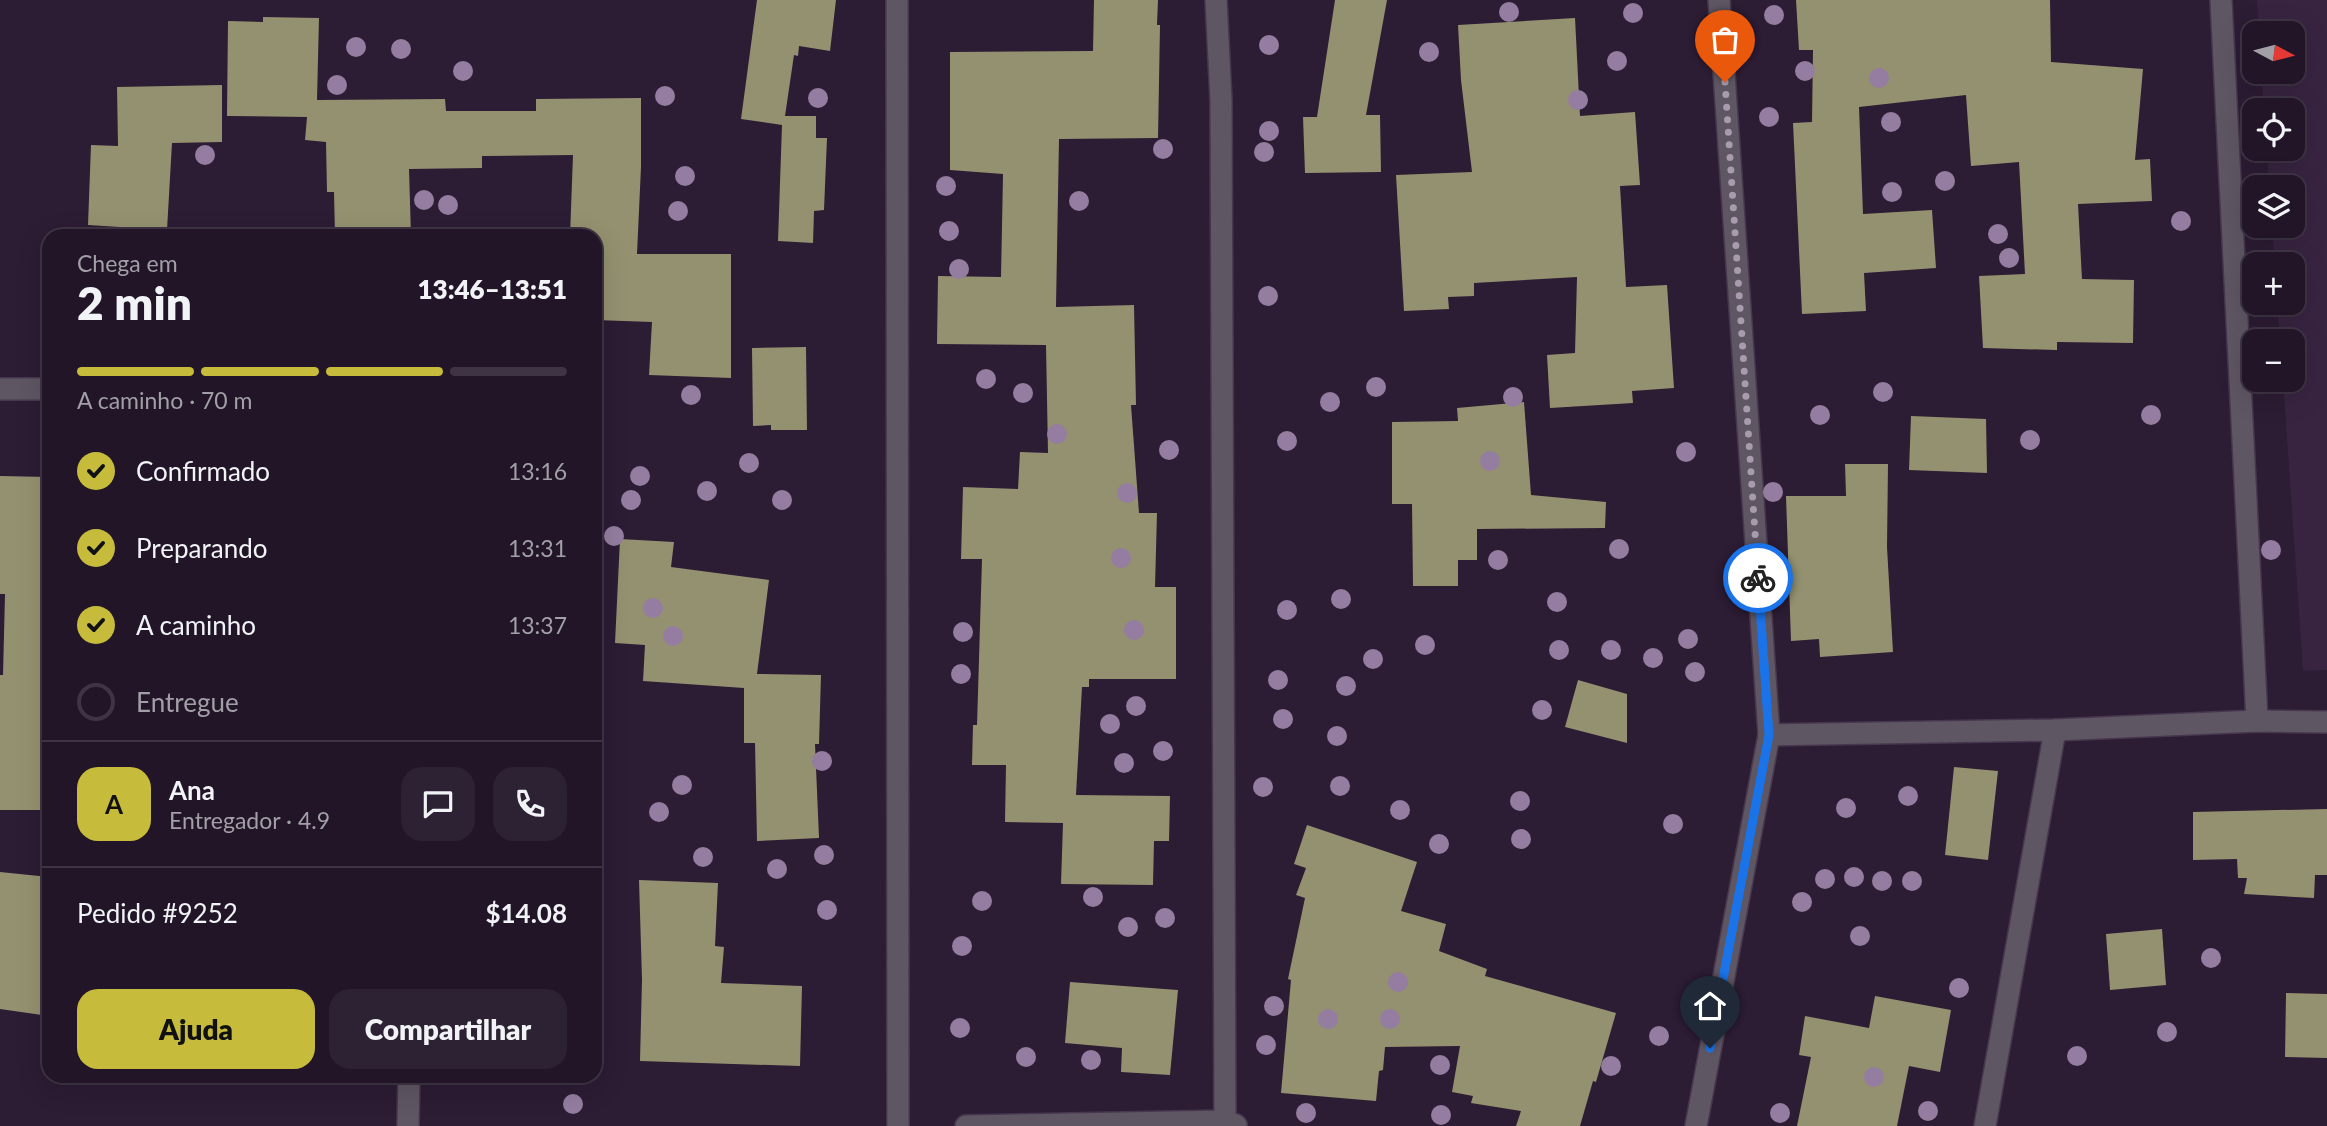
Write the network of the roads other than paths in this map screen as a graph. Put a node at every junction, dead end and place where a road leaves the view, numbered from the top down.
1 (897, 0) edge
2 (1216, 0) edge
3 (1719, 0) edge
4 (2221, 0) edge
5 (0, 389) edge
6 (42, 389) edge
7 (2258, 721) junction
8 (2327, 722) edge
9 (2054, 730) junction
10 (1769, 735) junction
11 (409, 1083) edge
12 (1232, 1123) edge
13 (408, 1126) edge
14 (898, 1126) edge
15 (966, 1126) edge
16 (1696, 1126) edge
17 (1985, 1126) edge

1 - 14 street
2 - 12 street
3 - 10 street
4 - 7 street
5 - 6 street
7 - 8 street
7 - 9 street
9 - 10 street
9 - 17 street
10 - 16 street
11 - 13 street
12 - 15 street

